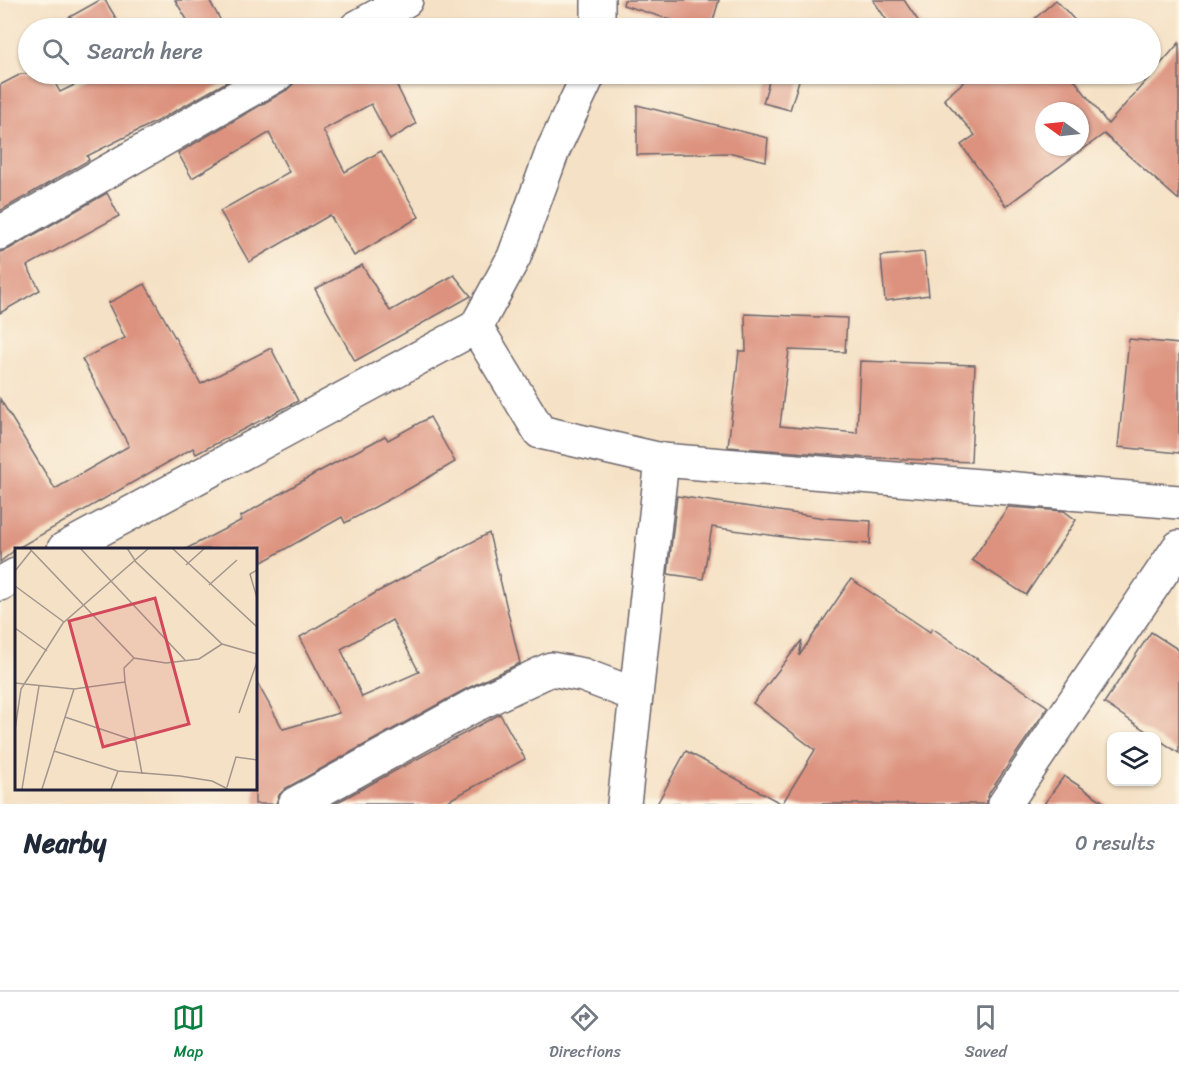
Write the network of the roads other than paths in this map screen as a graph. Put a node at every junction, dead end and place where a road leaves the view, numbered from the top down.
1 (406, 0) edge
2 (598, 0) edge
3 (374, 18) edge
4 (598, 18) edge
5 (261, 84) edge
6 (584, 84) edge
7 (0, 233) edge
8 (476, 327) junction
9 (662, 460) junction
10 (1179, 502) edge
11 (1179, 547) edge
12 (66, 548) edge
13 (15, 576) edge
14 (0, 584) edge
15 (636, 695) junction
16 (295, 804) edge
17 (624, 804) edge
18 (1005, 804) edge

1 - 3 street
2 - 4 street
5 - 7 street
6 - 8 street
8 - 9 street
8 - 12 street
9 - 10 street
9 - 15 street
11 - 18 street
13 - 14 street
15 - 16 street
15 - 17 street

